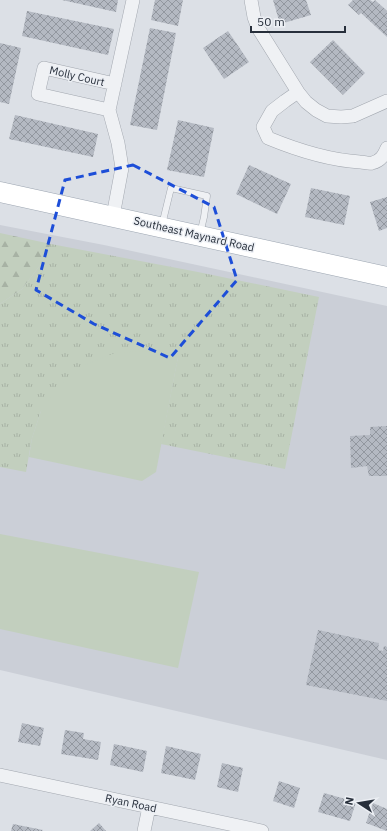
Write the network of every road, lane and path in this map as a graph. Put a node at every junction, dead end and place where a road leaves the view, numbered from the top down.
1 (133, 0) edge
2 (251, 0) edge
3 (115, 84) junction
4 (298, 92) junction
5 (387, 101) edge
6 (109, 110) junction
7 (387, 148) edge
8 (0, 192) edge
9 (113, 216) junction
10 (162, 227) junction
11 (200, 236) junction
12 (387, 277) edge
13 (0, 775) edge
14 (149, 806) junction
15 (144, 831) edge
16 (262, 831) edge

1 - 3 street
2 - 4 street
3 - 6 street
3 - 6 street, Molly Court
4 - 5 street
4 - 7 street
6 - 9 street
8 - 9 main road, Southeast Maynard Road
9 - 10 main road, Southeast Maynard Road
10 - 11 main road, Southeast Maynard Road
10 - 11 lane
11 - 12 main road, Southeast Maynard Road
13 - 14 street, Ryan Road
14 - 15 street
14 - 16 street, Ryan Road

